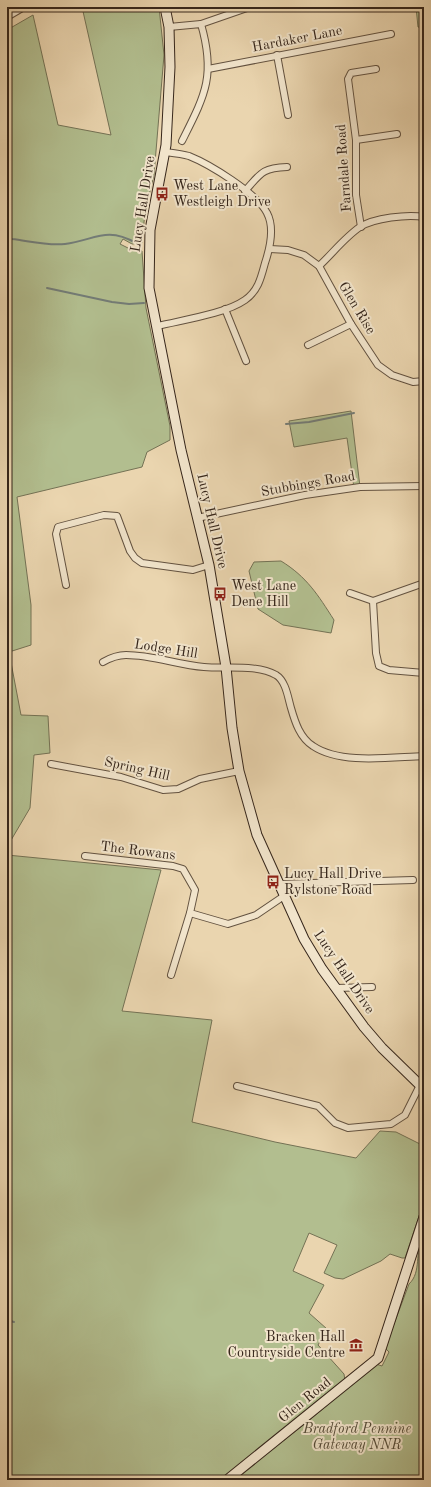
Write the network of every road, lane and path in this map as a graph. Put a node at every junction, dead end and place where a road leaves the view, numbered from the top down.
1 (24, 7) edge
2 (31, 7) edge
3 (39, 7) edge
4 (166, 7) edge
5 (250, 7) edge
6 (7, 17) edge
7 (201, 24) junction
8 (169, 27) junction
9 (391, 34) dead end
10 (278, 56) junction
11 (208, 69) junction
12 (376, 69) dead end
13 (288, 115) dead end
14 (398, 134) dead end
15 (356, 140) junction
16 (182, 141) dead end
17 (165, 152) junction
18 (287, 167) dead end
19 (245, 191) junction
20 (424, 216) edge
21 (361, 227) junction
22 (270, 249) junction
23 (319, 266) junction
24 (225, 309) junction
25 (351, 324) junction
26 (158, 326) junction
27 (308, 345) dead end
28 (246, 361) dead end
29 (424, 382) edge
30 (424, 486) edge
31 (198, 518) junction
32 (209, 565) junction
33 (424, 583) edge
34 (66, 585) dead end
35 (350, 593) dead end
36 (373, 601) junction
37 (103, 662) dead end
38 (226, 668) junction
39 (424, 673) edge
40 (424, 756) edge
41 (51, 764) dead end
42 (239, 771) junction
43 (85, 856) dead end
44 (413, 880) dead end
45 (278, 884) junction
46 (284, 896) junction
47 (190, 913) junction
48 (171, 975) dead end
49 (372, 987) dead end
50 (336, 988) junction
51 (237, 1086) dead end
52 (422, 1087) edge
53 (424, 1217) edge
54 (227, 1480) edge

1 - 6 street
2 - 3 street
4 - 8 street, Lucy Hall Drive
5 - 7 street
7 - 8 street
7 - 11 street
8 - 17 street, Lucy Hall Drive
9 - 10 street, Hardaker Lane
10 - 11 street, Hardaker Lane
10 - 13 street
11 - 16 street
12 - 15 street, Farndale Road
14 - 15 street
15 - 21 street, Farndale Road
17 - 19 street
17 - 26 street, Lucy Hall Drive
18 - 19 street
19 - 22 street
20 - 21 street
21 - 23 street
22 - 23 street, Glen Rise
22 - 24 street
23 - 25 street, Glen Rise
24 - 26 street
24 - 28 street
25 - 27 street
25 - 29 street, Glen Rise
26 - 31 street, Lucy Hall Drive
30 - 31 street, Stubbings Road
31 - 32 street, Lucy Hall Drive
32 - 34 street
32 - 38 street, Lucy Hall Drive
33 - 36 street
35 - 36 street
36 - 39 street
37 - 38 street, Lodge Hill
38 - 40 street, Lodge Hill
38 - 42 street, Lucy Hall Drive
41 - 42 street, Spring Hill
42 - 45 street, Lucy Hall Drive
43 - 47 street, The Rowans
44 - 45 street
45 - 46 street, Lucy Hall Drive
46 - 47 street
46 - 50 street, Lucy Hall Drive
47 - 48 street
49 - 50 street
50 - 52 street, Lucy Hall Drive
51 - 52 street
53 - 54 street, Glen Road

